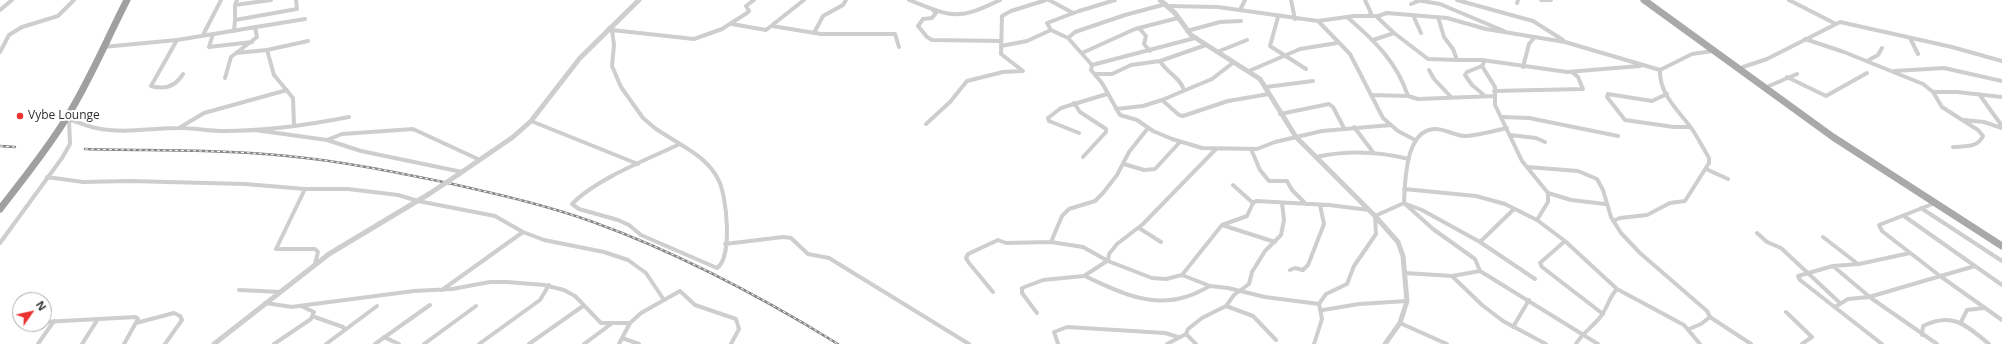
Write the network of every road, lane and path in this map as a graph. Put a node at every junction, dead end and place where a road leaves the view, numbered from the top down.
1 (12, 0) edge
2 (74, 0) edge
3 (123, 0) edge
4 (127, 0) edge
5 (221, 0) edge
6 (237, 0) edge
7 (266, 0) edge
8 (271, 0) edge
9 (296, 0) edge
10 (640, 0) edge
11 (754, 0) edge
12 (804, 0) edge
13 (846, 0) edge
14 (909, 0) edge
15 (1000, 0) edge
16 (1048, 0) edge
17 (1115, 0) edge
18 (1160, 0) edge
19 (1245, 0) edge
20 (1291, 0) edge
21 (1366, 0) edge
22 (1418, 0) edge
23 (1457, 0) edge
24 (1541, 0) edge
25 (1551, 0) edge
26 (1644, 0) edge
27 (1650, 0) edge
28 (1790, 0) edge
29 (1467, 1) edge
30 (1411, 4) dead end
31 (235, 5) junction
32 (1167, 5) junction
33 (932, 9) junction
34 (0, 10) edge
35 (1240, 10) junction
36 (1459, 12) junction
37 (1073, 13) junction
38 (1413, 15) junction
39 (1369, 16) junction
40 (1376, 16) junction
41 (1278, 17) junction
42 (1348, 17) junction
43 (1438, 17) junction
44 (1178, 18) junction
45 (305, 19) dead end
46 (1295, 19) junction
47 (234, 20) junction
48 (1318, 20) junction
49 (1458, 21) junction
50 (1241, 22) dead end
51 (732, 24) junction
52 (1834, 24) junction
53 (772, 26) junction
54 (255, 27) junction
55 (1139, 28) junction
56 (610, 29) junction
57 (1051, 30) junction
58 (234, 31) junction
59 (1187, 31) junction
60 (814, 33) junction
61 (1421, 33) dead end
62 (1510, 33) junction
63 (213, 34) junction
64 (1394, 34) junction
65 (203, 35) junction
66 (1068, 38) junction
67 (1195, 38) junction
68 (1534, 38) junction
69 (1910, 38) junction
70 (1804, 39) junction
71 (177, 40) junction
72 (1247, 40) dead end
73 (1373, 40) junction
74 (308, 41) dead end
75 (1001, 41) junction
76 (253, 42) junction
77 (1565, 42) junction
78 (1337, 43) junction
79 (899, 46) dead end
80 (1001, 46) junction
81 (1206, 46) junction
82 (103, 47) junction
83 (1882, 48) dead end
84 (266, 50) junction
85 (1150, 50) junction
86 (1713, 51) junction
87 (0, 52) edge
88 (1217, 52) junction
89 (236, 53) junction
90 (1082, 53) junction
91 (1918, 54) dead end
92 (1284, 55) junction
93 (1160, 60) junction
94 (1457, 60) junction
95 (1867, 61) junction
96 (2002, 61) edge
97 (1234, 62) junction
98 (1092, 64) junction
99 (1483, 64) junction
100 (1642, 66) junction
101 (1523, 67) junction
102 (1743, 67) junction
103 (1306, 69) dead end
104 (1429, 70) dead end
105 (1660, 70) junction
106 (1249, 71) junction
107 (1892, 71) junction
108 (1572, 72) junction
109 (1867, 72) dead end
110 (182, 74) dead end
111 (1094, 74) junction
112 (1797, 74) dead end
113 (1787, 77) junction
114 (224, 78) dead end
115 (1313, 81) dead end
116 (2002, 82) edge
117 (1769, 86) junction
118 (1266, 87) junction
119 (287, 90) junction
120 (1184, 90) junction
121 (1494, 91) junction
122 (1934, 92) junction
123 (1107, 94) junction
124 (1270, 94) junction
125 (1667, 94) junction
126 (1979, 94) junction
127 (1372, 95) junction
128 (1408, 96) junction
129 (1485, 96) junction
130 (1494, 96) junction
131 (1451, 97) junction
132 (2002, 97) edge
133 (1162, 100) junction
134 (1074, 103) junction
135 (1116, 109) junction
136 (1280, 114) junction
137 (349, 117) dead end
138 (1502, 117) junction
139 (67, 118) junction
140 (1962, 119) junction
141 (531, 121) junction
142 (926, 124) dead end
143 (294, 125) junction
144 (1391, 125) junction
145 (1354, 127) junction
146 (1690, 127) junction
147 (2002, 127) edge
148 (179, 128) junction
149 (1148, 128) junction
150 (1344, 128) junction
151 (1507, 128) junction
152 (249, 129) junction
153 (1079, 133) dead end
154 (1510, 135) junction
155 (1618, 136) dead end
156 (1296, 137) junction
157 (327, 140) junction
158 (1415, 140) junction
159 (1180, 142) junction
160 (1545, 142) dead end
161 (680, 144) junction
162 (1953, 146) dead end
163 (1216, 149) junction
164 (1250, 149) junction
165 (1373, 152) junction
166 (1083, 157) dead end
167 (1316, 158) junction
168 (1409, 159) junction
169 (480, 160) junction
170 (638, 164) junction
171 (1124, 164) junction
172 (1527, 167) junction
173 (1706, 168) junction
174 (460, 173) junction
175 (47, 177) junction
176 (1728, 179) dead end
177 (1233, 184) dead end
178 (305, 189) junction
179 (1404, 189) junction
180 (1548, 193) junction
181 (418, 201) junction
182 (0, 202) edge
183 (1253, 203) junction
184 (1404, 203) junction
185 (1282, 204) junction
186 (1306, 204) junction
187 (1605, 204) junction
188 (1935, 204) junction
189 (1320, 205) junction
190 (1921, 208) junction
191 (0, 209) edge
192 (1514, 209) junction
193 (1369, 210) junction
194 (1375, 216) junction
195 (1904, 216) junction
196 (1537, 220) junction
197 (1613, 221) junction
198 (1222, 225) junction
199 (1139, 228) junction
200 (524, 232) junction
201 (1757, 233) dead end
202 (1823, 237) dead end
203 (1565, 241) junction
204 (2002, 241) edge
205 (1051, 242) junction
206 (1161, 242) dead end
207 (1275, 242) junction
208 (1480, 242) junction
209 (0, 243) edge
210 (726, 244) junction
211 (2002, 246) edge
212 (1910, 253) junction
213 (1108, 261) junction
214 (2002, 261) edge
215 (315, 264) junction
216 (1859, 264) junction
217 (1833, 266) junction
218 (1975, 266) junction
219 (1290, 270) dead end
220 (1480, 271) junction
221 (1809, 272) junction
222 (1405, 273) junction
223 (1182, 275) junction
224 (1085, 276) junction
225 (1452, 276) junction
226 (1940, 276) junction
227 (1535, 279) dead end
228 (2002, 285) edge
229 (549, 286) junction
230 (1210, 286) junction
231 (1617, 289) junction
232 (240, 290) dead end
233 (442, 290) junction
234 (1239, 291) junction
235 (280, 292) junction
236 (993, 292) dead end
237 (1869, 297) junction
238 (664, 300) junction
239 (1529, 300) junction
240 (1407, 301) junction
241 (1840, 303) junction
242 (265, 304) junction
243 (1318, 304) junction
244 (430, 305) dead end
245 (377, 306) dead end
246 (476, 306) dead end
247 (583, 306) junction
248 (1226, 306) junction
249 (290, 307) junction
250 (1835, 307) junction
251 (1986, 308) junction
252 (1323, 310) junction
253 (1786, 312) dead end
254 (1037, 313) dead end
255 (1603, 314) junction
256 (312, 316) junction
257 (1710, 317) junction
258 (98, 318) junction
259 (2002, 320) edge
260 (54, 321) joint
261 (1961, 322) junction
262 (136, 323) junction
263 (612, 323) junction
264 (630, 323) junction
265 (1400, 323) junction
266 (1513, 327) junction
267 (344, 329) junction
268 (1689, 329) junction
269 (1583, 333) junction
270 (1186, 334) junction
271 (1922, 334) junction
272 (1178, 337) junction
273 (384, 338) junction
274 (622, 338) junction
275 (1276, 340) dead end
276 (38, 344) edge
277 (82, 344) edge
278 (124, 344) edge
279 (165, 344) edge
280 (214, 344) edge
281 (274, 344) edge
282 (326, 344) edge
283 (374, 344) edge
284 (399, 344) edge
285 (424, 344) edge
286 (479, 344) edge
287 (530, 344) edge
288 (584, 344) edge
289 (619, 344) edge
290 (639, 344) edge
291 (731, 344) edge
292 (969, 344) edge
293 (1058, 344) edge
294 (1167, 344) edge
295 (1196, 344) edge
296 (1314, 344) edge
297 (1385, 344) edge
298 (1447, 344) edge
299 (1546, 344) edge
300 (1576, 344) edge
301 (1598, 344) edge
302 (1700, 344) edge
303 (1751, 344) edge
304 (1802, 344) edge
305 (1882, 344) edge
306 (1937, 344) edge
307 (1989, 344) edge

1 - 34 street
2 - 87 street
3 - 139 highway
4 - 82 highway
5 - 65 street
6 - 31 street
7 - 8 street
7 - 31 street
9 - 47 street
10 - 56 street
11 - 51 street
12 - 53 street
13 - 60 street
14 - 33 street
15 - 33 street
16 - 37 street
16 - 75 street
17 - 37 street
18 - 32 street
19 - 35 street
20 - 46 street
21 - 39 street
22 - 30 street
22 - 36 street
23 - 29 street
24 - 25 street
26 - 86 main road
27 - 102 main road
28 - 52 street
29 - 77 street
31 - 47 street
32 - 35 street
32 - 44 street
32 - 66 street
33 - 75 street
35 - 41 street
36 - 49 street
36 - 62 street
37 - 57 street
38 - 40 street
38 - 43 street
38 - 61 street
39 - 40 street
39 - 42 street
40 - 64 street
41 - 46 street
41 - 92 street
42 - 48 street
42 - 73 street
43 - 49 street
43 - 94 street
44 - 55 street
44 - 59 street
45 - 54 street
46 - 48 street
47 - 58 street
48 - 78 street
49 - 62 street
50 - 59 street
51 - 53 street
51 - 56 street
52 - 69 street
52 - 70 street
53 - 60 street
54 - 58 street
54 - 76 street
55 - 85 street
55 - 90 street
56 - 141 street
56 - 161 street
57 - 66 street
57 - 80 street
58 - 63 street
59 - 67 street
60 - 79 street
62 - 68 street
63 - 65 street
63 - 76 street
64 - 73 street
64 - 94 street
65 - 71 street
66 - 90 street
67 - 81 street
67 - 85 street
68 - 77 street
68 - 101 street
69 - 91 street
69 - 96 street
70 - 95 street
70 - 102 street
71 - 82 street
71 - 110 street
72 - 88 street
73 - 128 street
74 - 84 street
75 - 80 street
76 - 89 street
77 - 100 street
78 - 92 street
78 - 127 street
80 - 142 street
81 - 88 street
81 - 93 street
82 - 139 highway
83 - 95 street
84 - 89 street
84 - 119 street
85 - 98 street
86 - 105 street
86 - 188 main road
88 - 97 street
89 - 114 street
90 - 98 street
92 - 103 street
92 - 106 street
93 - 111 street
93 - 120 street
94 - 99 street
95 - 107 street
97 - 106 street
97 - 120 street
98 - 111 street
99 - 101 street
99 - 121 street
99 - 129 street
100 - 105 street
100 - 108 street
101 - 108 street
102 - 117 main road
104 - 131 street
105 - 125 street
106 - 118 street
107 - 116 street
107 - 122 street
108 - 121 street
109 - 113 street
111 - 123 street
112 - 113 street
113 - 117 street
115 - 118 street
117 - 204 main road
118 - 124 street
119 - 143 street
119 - 148 street
120 - 133 street
121 - 130 street
122 - 126 street
122 - 140 street
123 - 134 street
123 - 135 street
124 - 133 street
124 - 136 street
125 - 146 street
125 - 146 street
126 - 132 street
126 - 147 street
127 - 128 street
127 - 144 street
128 - 131 street
129 - 130 street
129 - 131 street
130 - 138 street
133 - 135 street
134 - 153 street
134 - 166 street
135 - 149 street
136 - 150 street
136 - 156 street
137 - 143 street
138 - 151 street
138 - 155 street
139 - 148 street
139 - 175 street
139 - 182 highway
139 - 191 highway
140 - 147 street
140 - 162 street
141 - 169 street
141 - 170 street
143 - 152 street
144 - 145 street
144 - 158 street
145 - 150 street
145 - 165 street
146 - 173 street
148 - 152 street
149 - 159 street
149 - 171 street
150 - 156 street
151 - 154 street
151 - 158 street
152 - 157 street
154 - 160 street
154 - 172 street
156 - 164 street
156 - 167 street
157 - 169 street
157 - 174 street
158 - 168 street
159 - 163 street
159 - 171 street
161 - 170 street
161 - 210 street
163 - 164 street
163 - 199 street
164 - 186 street
165 - 167 street
165 - 168 street
167 - 193 street
168 - 179 street
169 - 174 street
170 - 210 street
171 - 205 street
172 - 180 street
172 - 187 street
173 - 176 street
173 - 197 street
174 - 181 street, bridge
175 - 178 street
175 - 209 street
177 - 183 street
178 - 181 street
178 - 215 street
179 - 184 street
179 - 192 street
180 - 187 street
180 - 196 street
181 - 200 street
181 - 215 street
183 - 185 street
183 - 198 street
184 - 194 street
184 - 208 street
184 - 220 street
185 - 186 street
185 - 207 street
186 - 189 street
187 - 197 street
188 - 190 street
188 - 211 main road
189 - 193 street
189 - 219 street
190 - 195 street
190 - 214 street
192 - 196 street
192 - 208 street
193 - 194 street
194 - 222 street
194 - 243 street
195 - 212 street
195 - 218 street
196 - 203 street
197 - 257 street
198 - 207 street
198 - 223 street
199 - 206 street
199 - 213 street
200 - 233 street
200 - 238 street
201 - 221 street
202 - 216 street
203 - 231 street
203 - 255 street
205 - 213 street
205 - 236 street
207 - 234 street
208 - 227 street
210 - 292 street
212 - 216 street
212 - 226 street
213 - 223 street
213 - 224 street
215 - 235 street
216 - 217 street
217 - 221 street
217 - 237 street
218 - 226 street
218 - 228 street
220 - 225 street
220 - 239 street
221 - 241 street
221 - 250 street
222 - 225 street
222 - 240 street
223 - 230 street
224 - 230 street
224 - 254 street
225 - 266 street
226 - 237 street
226 - 251 street
229 - 233 street
229 - 247 street
229 - 286 street
230 - 234 street
231 - 255 street
231 - 268 street
232 - 235 street
233 - 249 street
234 - 243 street
234 - 248 street
235 - 242 street
237 - 241 street
237 - 271 street
238 - 264 street
238 - 291 street
239 - 266 street
239 - 269 street
240 - 252 street
240 - 265 street
241 - 250 street
242 - 249 street
242 - 280 street
243 - 252 street
244 - 273 street
245 - 267 street
246 - 285 street
247 - 263 street
247 - 287 street
248 - 270 street
248 - 275 street
249 - 256 street
250 - 305 street
251 - 259 street
251 - 261 street
252 - 296 street
253 - 304 street
255 - 269 street
256 - 267 street
256 - 281 street
257 - 268 street
257 - 303 street
258 - 260 street
258 - 262 street
258 - 277 street
260 - 276 street
261 - 271 street
261 - 307 street
262 - 278 street
262 - 279 street
263 - 264 street
263 - 288 street
264 - 274 street
265 - 297 street
265 - 298 street
266 - 299 street
267 - 282 street
268 - 302 street
269 - 300 street
269 - 301 street
270 - 272 street
270 - 295 street
271 - 306 street
272 - 293 street
272 - 294 street
273 - 283 street
273 - 284 street
274 - 289 street
274 - 290 street

